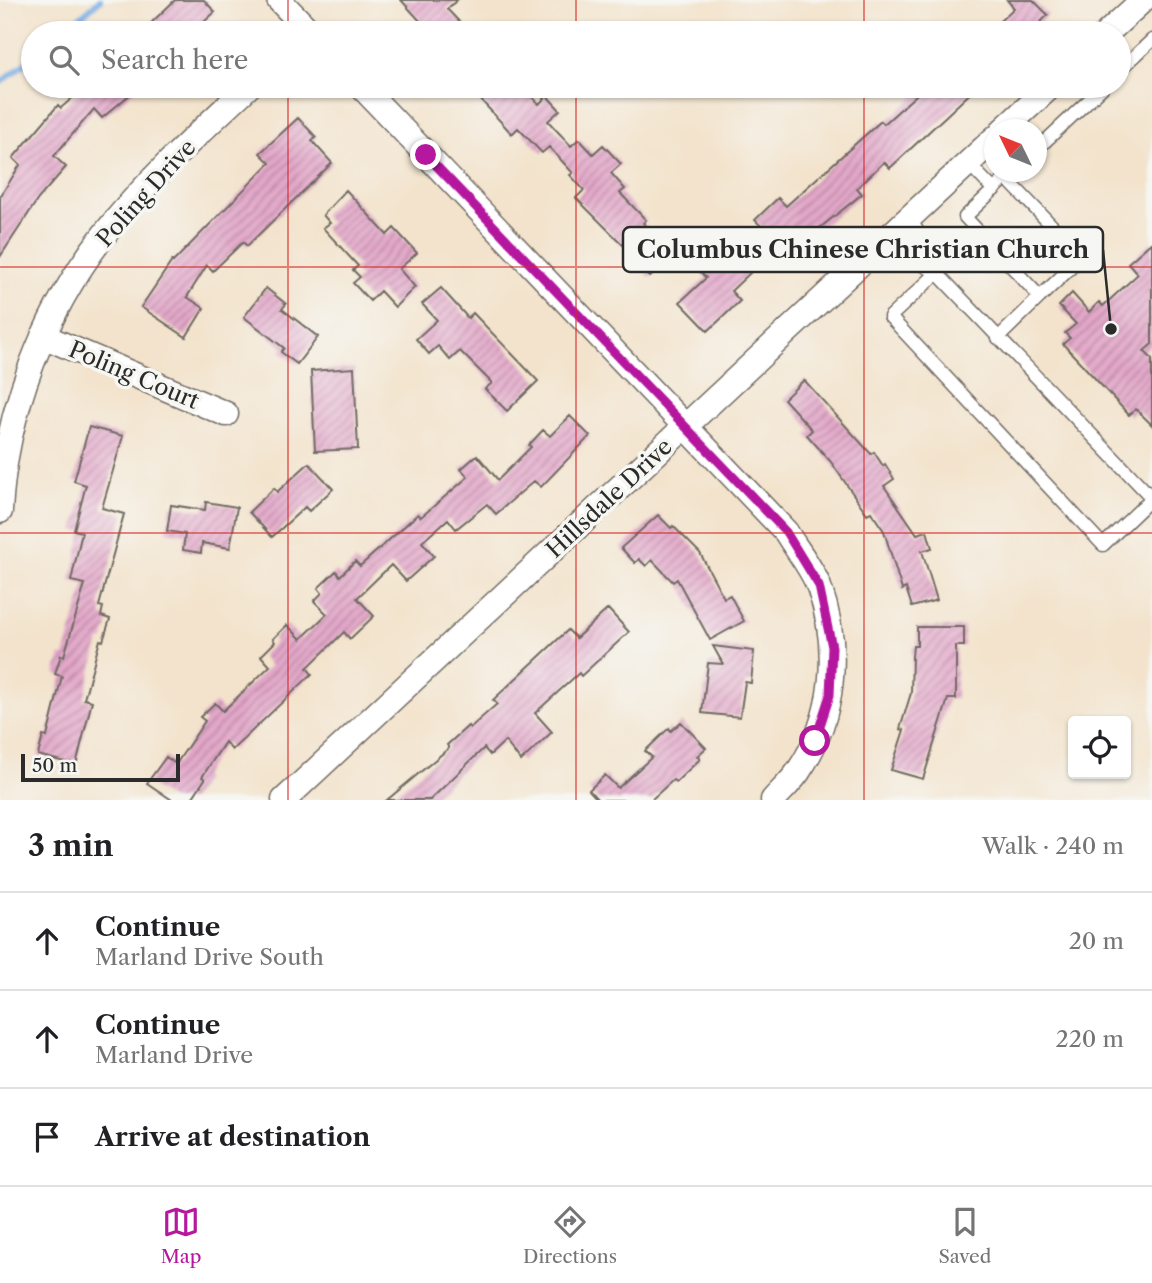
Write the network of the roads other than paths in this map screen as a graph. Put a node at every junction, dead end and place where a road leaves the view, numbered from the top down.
1 (279, 0) edge
2 (1143, 0) edge
3 (298, 21) edge
4 (1120, 21) edge
5 (1152, 40) edge
6 (1131, 60) edge
7 (236, 98) edge
8 (371, 98) edge
9 (1038, 98) edge
10 (1091, 98) edge
11 (1015, 119) edge
12 (1047, 140) edge
13 (984, 148) edge
14 (968, 163) junction
15 (1003, 182) edge
16 (1016, 182) edge
17 (994, 190) junction
18 (909, 217) junction
19 (890, 234) junction
20 (937, 272) junction
21 (1040, 297) junction
22 (43, 337) junction
23 (998, 338) junction
24 (226, 414) dead end
25 (685, 428) junction
26 (1152, 498) edge
27 (0, 511) edge
28 (284, 800) edge
29 (773, 800) edge

1 - 3 street
2 - 4 street
5 - 6 lane
7 - 22 street, Poling Drive
8 - 25 street
9 - 11 street
10 - 12 lane
13 - 14 street, Hillsdale Drive
14 - 17 lane
14 - 18 street, Hillsdale Drive
15 - 17 lane
16 - 21 lane
17 - 21 lane
18 - 19 street, Hillsdale Drive
18 - 20 lane
19 - 20 lane
19 - 25 street, Hillsdale Drive
20 - 23 lane
20 - 26 lane
21 - 23 lane
22 - 24 street, Poling Court
22 - 27 street, Poling Drive
23 - 26 lane
25 - 28 street, Hillsdale Drive
25 - 29 street

